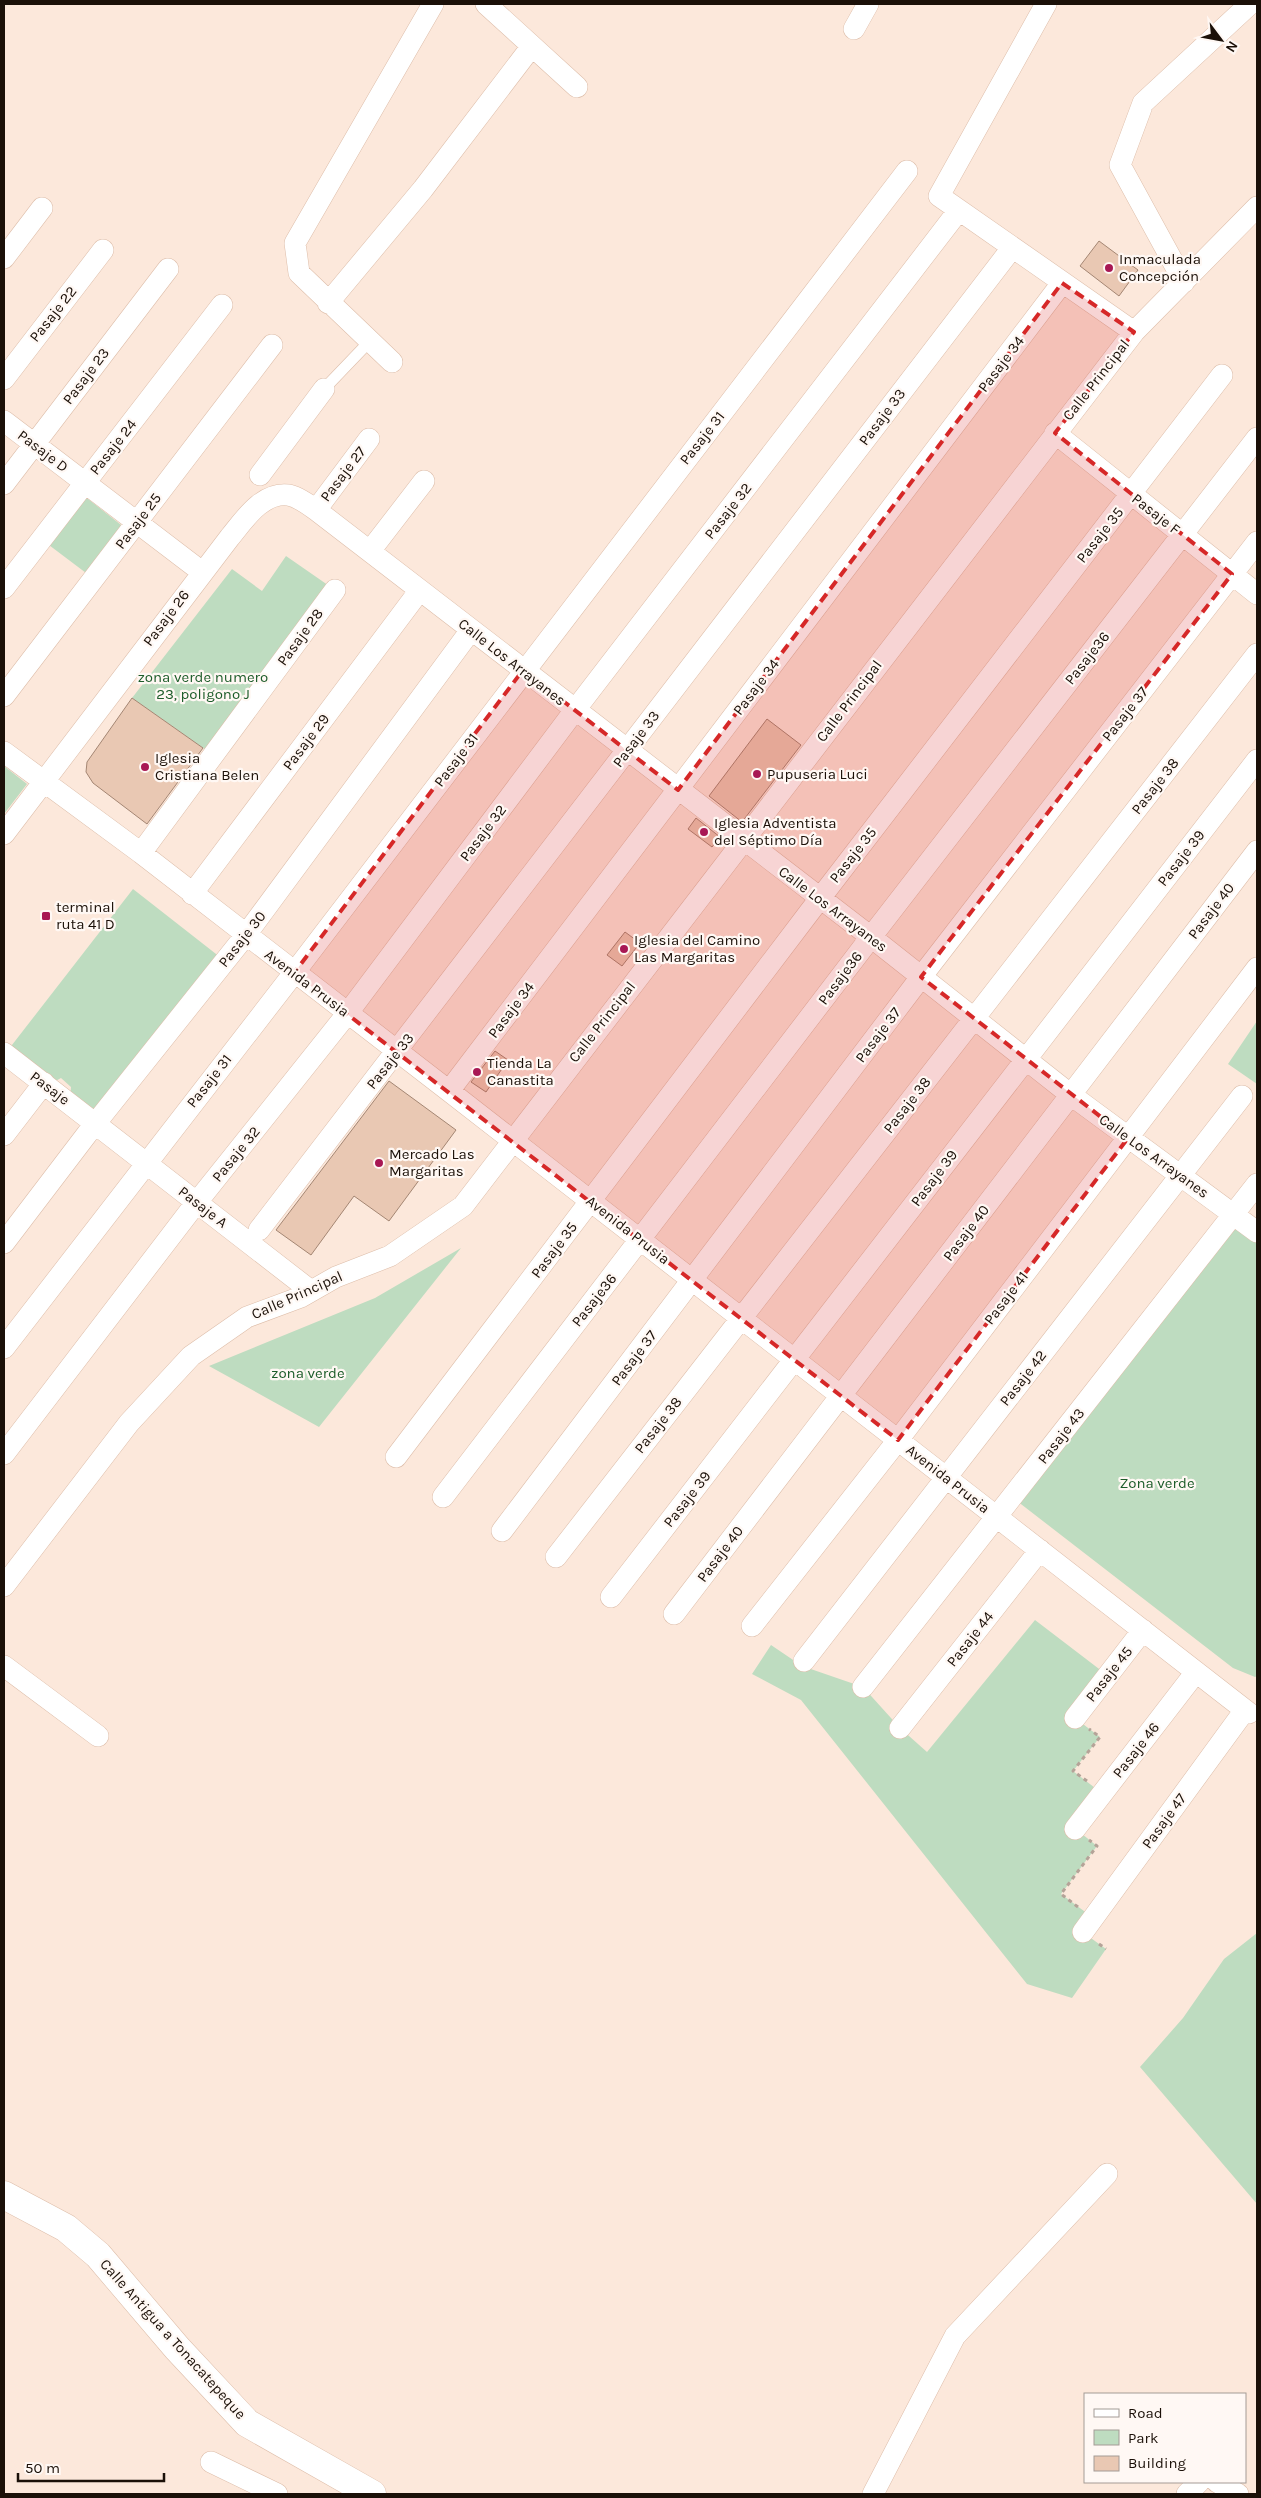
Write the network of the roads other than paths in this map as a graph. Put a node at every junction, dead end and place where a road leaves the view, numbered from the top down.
1 (433, 4) edge
2 (486, 4) edge
3 (868, 4) edge
4 (1046, 4) edge
5 (1250, 4) edge
6 (854, 29) dead end
7 (532, 46) junction
8 (577, 87) dead end
9 (907, 171) dead end
10 (1257, 207) edge
11 (42, 208) dead end
12 (959, 210) junction
13 (1012, 248) junction
14 (103, 250) dead end
15 (4, 258) edge
16 (168, 269) dead end
17 (1184, 282) junction
18 (1062, 283) junction
19 (328, 303) junction
20 (222, 305) dead end
21 (1134, 332) junction
22 (370, 342) junction
23 (272, 345) dead end
24 (392, 362) dead end
25 (1222, 375) dead end
26 (4, 379) edge
27 (324, 390) joint
28 (4, 421) edge
29 (1055, 433) junction
30 (1257, 438) edge
31 (369, 439) dead end
32 (34, 444) junction
33 (260, 475) dead end
34 (424, 481) dead end
35 (85, 483) junction
36 (4, 484) edge
37 (290, 495) joint
38 (1131, 495) junction
39 (316, 510) junction
40 (137, 522) junction
41 (1182, 535) junction
42 (1257, 542) edge
43 (370, 551) junction
44 (202, 572) junction
45 (1232, 574) junction
46 (4, 588) edge
47 (334, 590) dead end
48 (420, 590) junction
49 (1257, 594) edge
50 (472, 630) junction
51 (1257, 654) edge
52 (524, 670) junction
53 (4, 696) edge
54 (575, 710) junction
55 (627, 750) junction
56 (4, 752) edge
57 (1257, 760) edge
58 (43, 782) junction
59 (678, 790) junction
60 (4, 834) edge
61 (742, 840) junction
62 (1257, 851) edge
63 (141, 854) junction
64 (192, 894) junction
65 (820, 898) junction
66 (245, 936) junction
67 (871, 937) junction
68 (1257, 968) edge
69 (294, 973) junction
70 (921, 977) junction
71 (347, 1014) junction
72 (973, 1019) junction
73 (398, 1052) junction
74 (4, 1053) edge
75 (1026, 1059) junction
76 (44, 1083) junction
77 (449, 1091) junction
78 (1071, 1095) junction
79 (1242, 1096) dead end
80 (96, 1123) junction
81 (4, 1135) edge
82 (1128, 1138) junction
83 (512, 1140) junction
84 (146, 1162) junction
85 (1180, 1175) junction
86 (1257, 1184) edge
87 (197, 1202) junction
88 (591, 1202) junction
89 (1233, 1215) junction
90 (259, 1230) dead end
91 (1257, 1232) edge
92 (640, 1240) junction
93 (4, 1243) edge
94 (693, 1281) junction
95 (311, 1291) junction
96 (741, 1318) junction
97 (4, 1348) edge
98 (794, 1360) junction
99 (841, 1396) junction
100 (898, 1440) junction
101 (4, 1454) edge
102 (396, 1456) dead end
103 (946, 1478) junction
104 (443, 1497) dead end
105 (998, 1518) junction
106 (502, 1531) dead end
107 (1040, 1550) junction
108 (556, 1557) dead end
109 (4, 1586) edge
110 (611, 1597) dead end
111 (674, 1614) dead end
112 (752, 1626) dead end
113 (1142, 1630) junction
114 (804, 1661) dead end
115 (4, 1666) edge
116 (1196, 1672) junction
117 (863, 1687) dead end
118 (1247, 1711) joint
119 (1075, 1718) road end
120 (900, 1728) dead end
121 (98, 1736) dead end
122 (1075, 1829) road end
123 (1088, 1925) road end
124 (1107, 2174) dead end
125 (4, 2195) edge
126 (211, 2462) dead end
127 (1198, 2483) edge
128 (1219, 2483) edge
129 (277, 2494) edge
130 (372, 2494) edge
131 (873, 2494) edge
132 (1187, 2494) edge
133 (1238, 2494) edge

1 - 19 street
2 - 7 street
3 - 6 street
4 - 12 street
5 - 17 street
7 - 8 street
7 - 19 street
9 - 52 street, Pasaje 31
10 - 17 street, Calle Principal
11 - 15 street
12 - 13 street
12 - 54 street, Pasaje 32
13 - 18 street
13 - 55 street, Pasaje 33
14 - 26 street, Pasaje 22
16 - 32 street, Pasaje 23
17 - 21 street, Calle Principal
18 - 21 street
18 - 59 street, Pasaje 34
19 - 22 street
20 - 35 street, Pasaje 24
21 - 29 street, Calle Principal
22 - 24 street
22 - 27 lane
23 - 40 street, Pasaje 25
25 - 38 street, Pasaje 35
27 - 33 street
28 - 32 street, Pasaje D
29 - 38 street, Pasaje F
29 - 61 street, Calle Principal
30 - 41 street, Pasaje36
31 - 39 street, Pasaje 27
32 - 35 street, Pasaje D
32 - 36 street, Pasaje 23
34 - 43 street
35 - 40 street, Pasaje D
35 - 46 street, Pasaje 24
37 - 39 street, Calle Los Arrayanes
37 - 44 street, Pasaje 26
38 - 41 street, Pasaje F
38 - 65 street, Pasaje 35
39 - 43 street, Calle Los Arrayanes
40 - 44 street, Pasaje D
40 - 53 street, Pasaje 25
41 - 45 street, Pasaje F
41 - 67 street, Pasaje36
42 - 45 street, Pasaje 37
43 - 48 street, Calle Los Arrayanes
44 - 58 street, Pasaje 26
45 - 49 street, Pasaje F
45 - 70 street, Pasaje 37
47 - 63 street, Pasaje 28
48 - 50 street, Calle Los Arrayanes
48 - 64 street, Pasaje 29
50 - 52 street, Calle Los Arrayanes
50 - 66 street, Pasaje 30
51 - 72 street, Pasaje 38
52 - 54 street, Calle Los Arrayanes
52 - 69 street, Pasaje 31
54 - 55 street, Calle Los Arrayanes
54 - 71 street, Pasaje 32
55 - 59 street, Calle Los Arrayanes
55 - 73 street, Pasaje 33
56 - 58 street, Avenida Prusia
57 - 75 street, Pasaje 39
58 - 60 street, Pasaje 26
58 - 63 street, Avenida Prusia
59 - 61 street, Calle Los Arrayanes
59 - 77 street, Pasaje 34
61 - 65 street, Calle Los Arrayanes
61 - 83 street, Calle Principal
62 - 78 street, Pasaje 40
63 - 64 street, Avenida Prusia
64 - 66 street, Avenida Prusia
65 - 67 street, Calle Los Arrayanes
65 - 88 street, Pasaje 35
66 - 69 street, Avenida Prusia
66 - 80 street, Pasaje 30
67 - 70 street, Calle Los Arrayanes
67 - 92 street, Pasaje36
68 - 82 street, Pasaje 41
69 - 71 street, Avenida Prusia
69 - 84 street, Pasaje 31
70 - 72 street, Calle Los Arrayanes
70 - 94 street, Pasaje 37
71 - 73 street, Avenida Prusia
71 - 87 street, Pasaje 32
72 - 75 street, Calle Los Arrayanes
72 - 96 street, Pasaje 38
73 - 77 street, Avenida Prusia
73 - 90 street, Pasaje 33
74 - 76 street, Pasaje
75 - 78 street, Calle Los Arrayanes
75 - 98 street, Pasaje 39
76 - 80 street, Pasaje
76 - 81 street
77 - 83 street, Avenida Prusia
78 - 82 street, Calle Los Arrayanes
78 - 99 street, Pasaje 40
79 - 85 street, Pasaje 42
80 - 84 street, Pasaje A
80 - 93 street, Pasaje 30
82 - 85 street, Calle Los Arrayanes
82 - 100 street, Pasaje 41
83 - 88 street, Avenida Prusia
83 - 95 street, Calle Principal
84 - 87 street, Pasaje A
84 - 97 street, Pasaje 31
85 - 89 street, Calle Los Arrayanes
85 - 103 street, Pasaje 42
86 - 89 street, Pasaje 43
87 - 95 street, Pasaje A
87 - 101 street, Pasaje 32
88 - 92 street, Avenida Prusia
88 - 102 street, Pasaje 35
89 - 91 street, Calle Los Arrayanes
89 - 105 street, Pasaje 43
92 - 94 street, Avenida Prusia
92 - 104 street, Pasaje36
94 - 96 street, Avenida Prusia
94 - 106 street, Pasaje 37
95 - 109 street, Calle Principal
96 - 98 street, Avenida Prusia
96 - 108 street, Pasaje 38
98 - 99 street, Avenida Prusia
98 - 110 street, Pasaje 39
99 - 100 street, Avenida Prusia
99 - 111 street, Pasaje 40
100 - 103 street, Avenida Prusia
100 - 112 street, Pasaje 41
103 - 105 street, Avenida Prusia
103 - 114 street, Pasaje 42
105 - 107 street, Avenida Prusia
105 - 117 street, Pasaje 43
107 - 113 street, Avenida Prusia
107 - 120 street, Pasaje 44
113 - 116 street, Avenida Prusia
113 - 119 street, Pasaje 45
115 - 121 street
116 - 118 street, Avenida Prusia
116 - 122 street, Pasaje 46
118 - 123 street, Pasaje 47
124 - 131 street
125 - 130 street, Calle Antigua a Tonacatepeque
126 - 129 street
127 - 132 street
128 - 133 street

